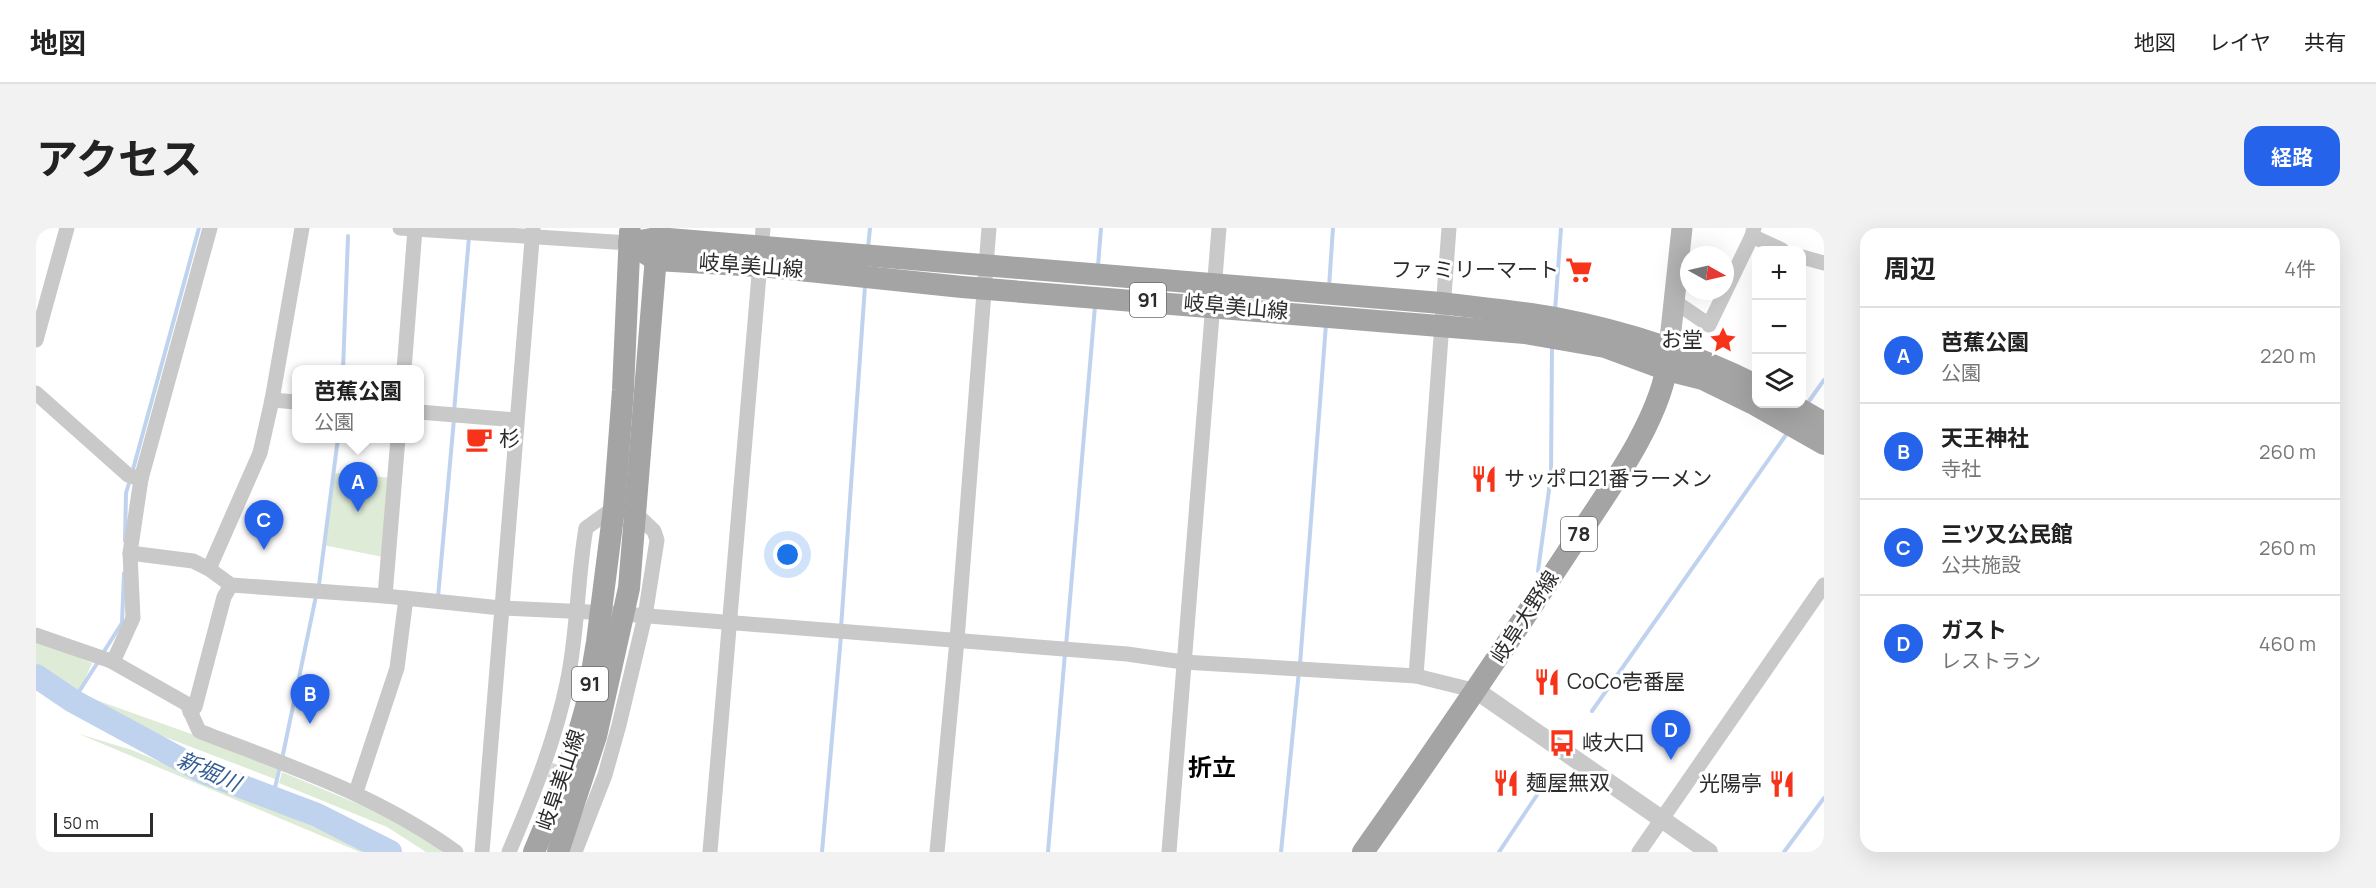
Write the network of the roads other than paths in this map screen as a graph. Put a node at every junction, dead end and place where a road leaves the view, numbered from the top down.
1 (66, 228) edge
2 (210, 228) edge
3 (302, 228) edge
4 (989, 228) edge
5 (1219, 228) edge
6 (1449, 228) edge
7 (1682, 228) edge
8 (407, 229) edge
9 (1753, 232) edge
10 (532, 233) edge
11 (630, 236) edge
12 (657, 242) edge
13 (1776, 246) edge
14 (761, 247) edge
15 (1806, 258) edge
16 (1824, 263) edge
17 (987, 265) junction
18 (985, 288) junction
19 (1213, 295) junction
20 (1674, 301) junction
21 (1440, 314) junction
22 (36, 340) edge
23 (1668, 359) junction
24 (404, 365) edge
25 (1752, 384) edge
26 (36, 393) edge
27 (272, 399) junction
28 (292, 401) edge
29 (1798, 408) edge
30 (424, 412) edge
31 (516, 420) junction
32 (1824, 423) edge
33 (398, 443) edge
34 (1824, 444) edge
35 (141, 479) junction
36 (624, 511) junction
37 (130, 553) junction
38 (209, 568) junction
39 (231, 585) junction
40 (1824, 585) edge
41 (385, 596) junction
42 (406, 598) junction
43 (501, 608) junction
44 (590, 612) junction
45 (634, 615) junction
46 (729, 624) junction
47 (36, 635) edge
48 (957, 640) junction
49 (113, 662) junction
50 (1183, 662) junction
51 (1416, 676) junction
52 (1477, 690) junction
53 (190, 712) junction
54 (356, 792) junction
55 (1662, 820) junction
56 (456, 852) edge
57 (482, 852) edge
58 (509, 852) edge
59 (534, 852) edge
60 (558, 852) edge
61 (575, 852) edge
62 (710, 852) edge
63 (937, 852) edge
64 (1169, 852) edge
65 (1363, 852) edge
66 (1640, 852) edge
67 (1710, 852) edge

1 - 22 street
2 - 35 street
3 - 27 street
4 - 17 street
5 - 19 street
6 - 21 street
7 - 20 main road
8 - 10 street
8 - 24 street
9 - 13 street
9 - 20 street
10 - 11 street
10 - 31 street
11 - 12 main road, 岐阜美山線 / 91
11 - 36 main road, 岐阜美山線 / 91
12 - 14 main road, 岐阜美山線 / 91
12 - 36 main road, 岐阜美山線 / 91
14 - 17 main road, 岐阜美山線 / 91
14 - 18 main road, 岐阜美山線 / 91
14 - 46 street
15 - 16 street
17 - 18 street
17 - 19 main road, 岐阜美山線 / 91
18 - 19 main road, 岐阜美山線 / 91
18 - 48 street
19 - 21 main road, 岐阜美山線 / 91
19 - 50 street
20 - 23 main road
21 - 23 main road, 岐阜美山線 / 91
21 - 51 street
23 - 25 main road
23 - 34 main road
23 - 52 main road, 岐阜大野線 / 78
26 - 35 street
27 - 28 street
27 - 38 street
29 - 32 main road
30 - 31 street
31 - 43 street
33 - 41 street
35 - 37 street
36 - 44 main road, 岐阜美山線 / 91
36 - 45 main road, 岐阜美山線 / 91
37 - 38 street
37 - 49 street
38 - 39 street
39 - 41 street
39 - 53 street
40 - 55 street
41 - 42 street
42 - 43 street
42 - 54 street
43 - 44 street
43 - 57 street
44 - 45 street
44 - 58 street
44 - 59 main road, 岐阜美山線 / 91
45 - 46 street
45 - 60 main road, 岐阜美山線 / 91
45 - 61 street
46 - 48 street
46 - 62 street
47 - 49 street
48 - 50 street
48 - 63 street
49 - 53 street
50 - 51 street
50 - 64 street
51 - 52 street
52 - 55 street
52 - 65 main road, 岐阜大野線 / 78
53 - 54 street
54 - 56 street
55 - 66 street
55 - 67 street

